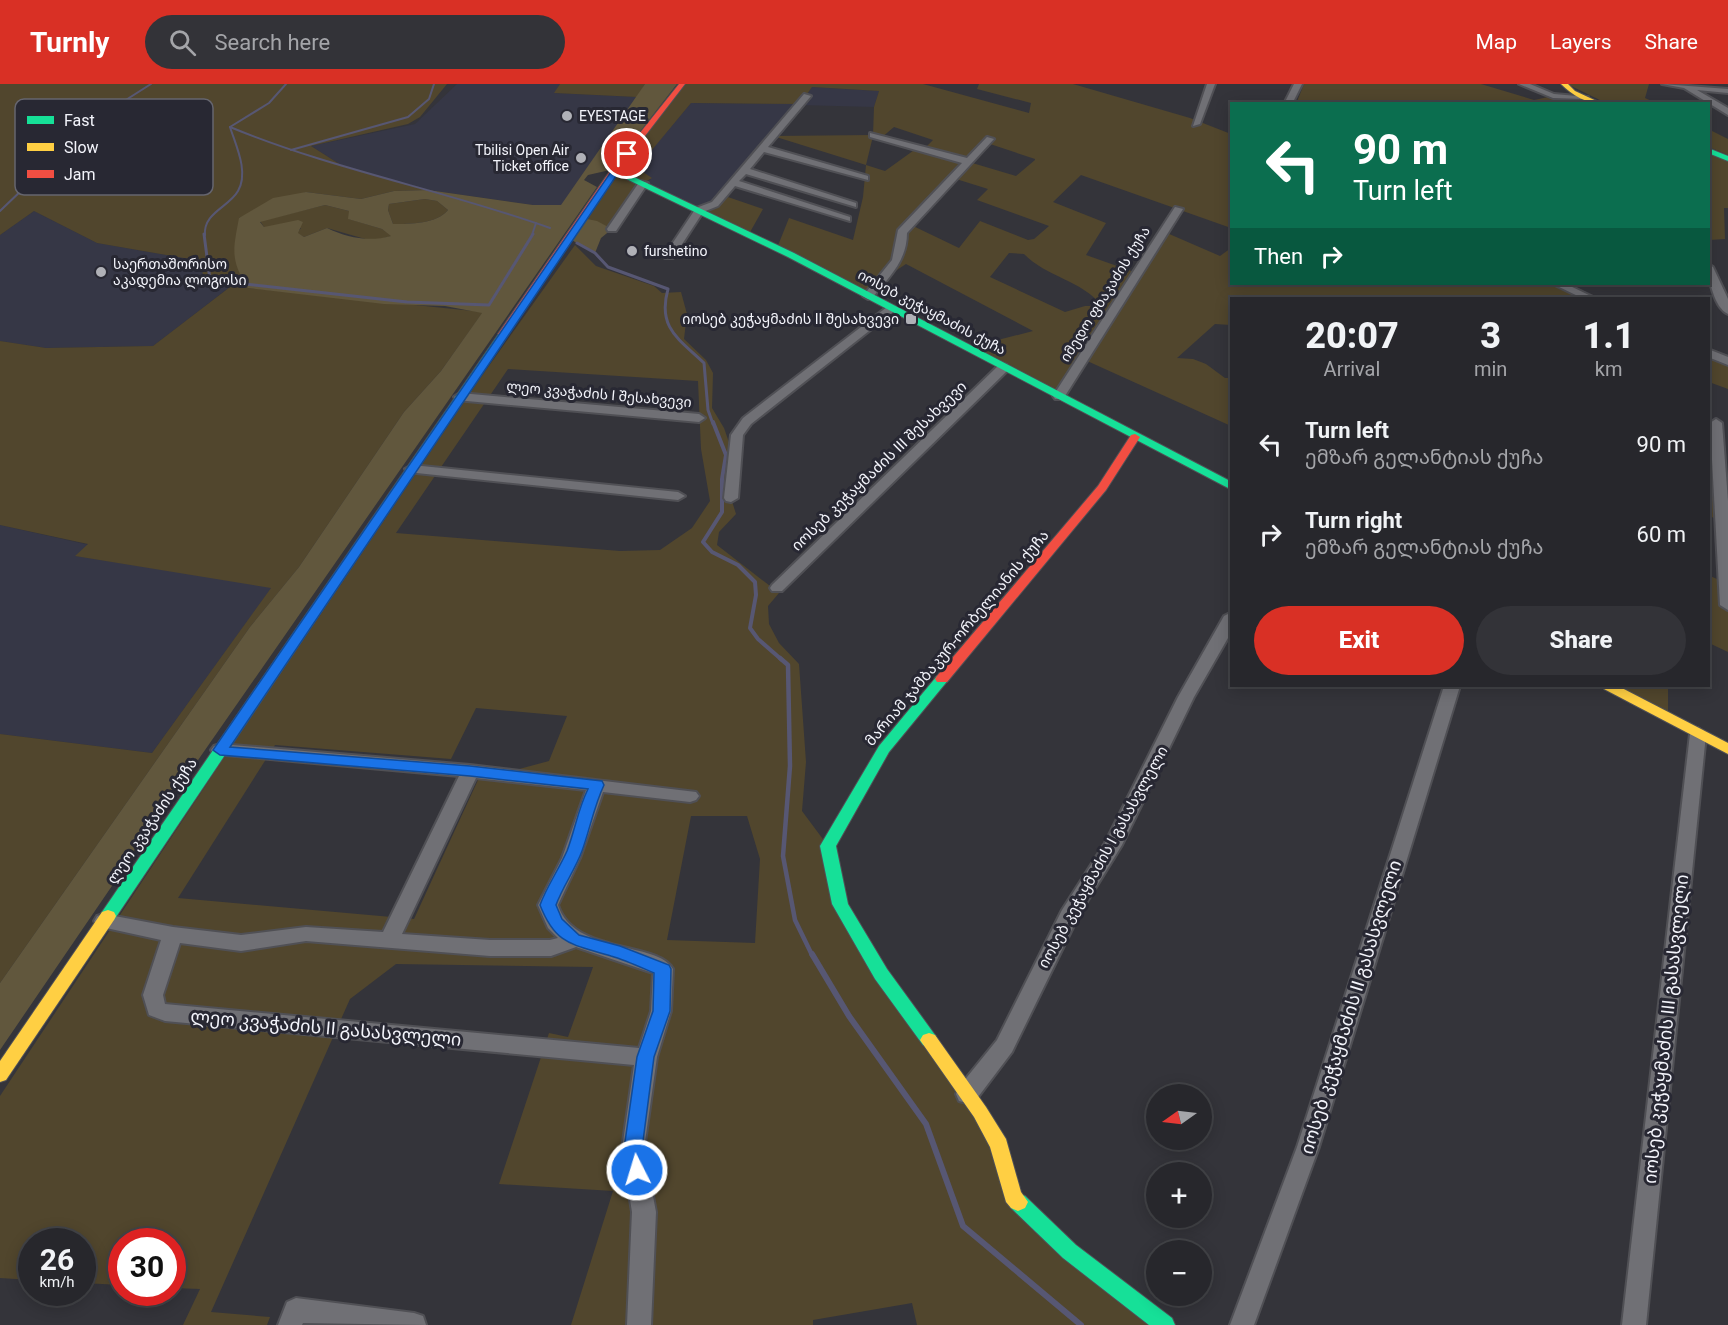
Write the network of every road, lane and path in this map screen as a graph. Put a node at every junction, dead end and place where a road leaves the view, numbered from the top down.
1 (682, 84) edge
2 (1211, 84) edge
3 (1298, 84) edge
4 (1523, 84) edge
5 (1564, 84) edge
6 (1666, 84) edge
7 (1687, 87) junction
8 (1728, 91) edge
9 (807, 96) dead end
10 (1584, 97) junction
11 (1289, 102) edge
12 (1595, 102) edge
13 (1709, 102) edge
14 (1710, 102) edge
15 (1728, 112) edge
16 (1196, 124) dead end
17 (873, 135) dead end
18 (990, 140) dead end
19 (762, 148) junction
20 (1710, 151) edge
21 (1728, 159) edge
22 (969, 162) junction
23 (615, 170) junction
24 (743, 170) junction
25 (865, 178) dead end
26 (732, 182) junction
27 (643, 183) junction
28 (853, 205) dead end
29 (1178, 209) dead end
30 (699, 210) junction
31 (846, 219) dead end
32 (612, 229) dead end
33 (669, 256) dead end
34 (1710, 271) edge
35 (1560, 285) edge
36 (868, 296) junction
37 (1588, 297) edge
38 (891, 309) junction
39 (1728, 311) edge
40 (1710, 353) edge
41 (1728, 361) edge
42 (1003, 368) junction
43 (1059, 396) junction
44 (460, 397) junction
45 (699, 418) dead end
46 (1716, 423) dead end
47 (1135, 437) junction
48 (412, 469) junction
49 (1230, 486) edge
50 (1724, 486) edge
51 (678, 496) dead end
52 (731, 498) dead end
53 (1726, 561) edge
54 (777, 588) dead end
55 (1728, 605) edge
56 (1230, 620) edge
57 (1452, 687) edge
58 (1611, 687) edge
59 (1698, 734) junction
60 (1728, 749) edge
61 (220, 750) junction
62 (470, 771) junction
63 (597, 785) junction
64 (690, 796) dead end
65 (104, 921) junction
66 (173, 935) junction
67 (390, 939) junction
68 (574, 940) junction
69 (646, 1057) junction
70 (0, 1074) edge
71 (967, 1094) junction
72 (290, 1325) edge
73 (414, 1325) edge
74 (639, 1325) edge
75 (1165, 1325) edge
76 (1242, 1325) edge
77 (1634, 1325) edge

1 - 23 street, ლეო კვაჭაძის ქუჩა
2 - 16 street
3 - 11 street
4 - 10 street
5 - 10 street
6 - 7 street
7 - 8 street
7 - 13 street
9 - 19 street
10 - 12 street
14 - 15 street
17 - 22 street
18 - 22 street
19 - 24 street
19 - 25 street
20 - 21 street
22 - 36 street
23 - 27 street, იოსებ კეჭაყმაძის ქუჩა
23 - 44 street, ლეო კვაჭაძის ქუჩა
24 - 26 street
24 - 28 street
26 - 30 street
26 - 31 street
27 - 30 street, იოსებ კეჭაყმაძის ქუჩა
27 - 32 street
29 - 43 street, იმედო ფხაკაძის ქუჩა
30 - 33 street
30 - 36 street, იოსებ კეჭაყმაძის ქუჩა
34 - 39 street
35 - 37 street
36 - 38 street, იოსებ კეჭაყმაძის ქუჩა
38 - 42 street, იოსებ კეჭაყმაძის ქუჩა
38 - 52 street
40 - 41 street
42 - 43 street, იოსებ კეჭაყმაძის ქუჩა
42 - 54 street, იოსებ კეჭაყმაძის III შესახვევი
43 - 47 street, იოსებ კეჭაყმაძის ქუჩა
44 - 45 street, ლეო კვაჭაძის I შესახვევი
44 - 48 street, ლეო კვაჭაძის ქუჩა
46 - 50 street
47 - 49 street, იოსებ კეჭაყმაძის ქუჩა
47 - 71 street, მარიამ ჯამბაკურ-ორბელიანის ქუჩა
48 - 51 street
48 - 61 street, ლეო კვაჭაძის ქუჩა
50 - 53 street
53 - 55 street
56 - 71 street, იოსებ კეჭაყმაძის I გასასვლელი
57 - 76 street, იოსებ კეჭაყმაძის II გასასვლელი
58 - 59 street
59 - 60 street
59 - 77 street, იოსებ კეჭაყმაძის III გასასვლელი
61 - 62 street
61 - 65 street, ლეო კვაჭაძის ქუჩა
62 - 63 street
62 - 67 street
63 - 64 street
63 - 68 street
65 - 66 street
65 - 70 street, ლეო კვაჭაძის ქუჩა
66 - 67 street
66 - 69 street, ლეო კვაჭაძის II გასასვლელი
67 - 68 street
68 - 69 street
69 - 74 street
71 - 75 street, მარიამ ჯამბაკურ-ორბელიანის ქუჩა
72 - 73 street

